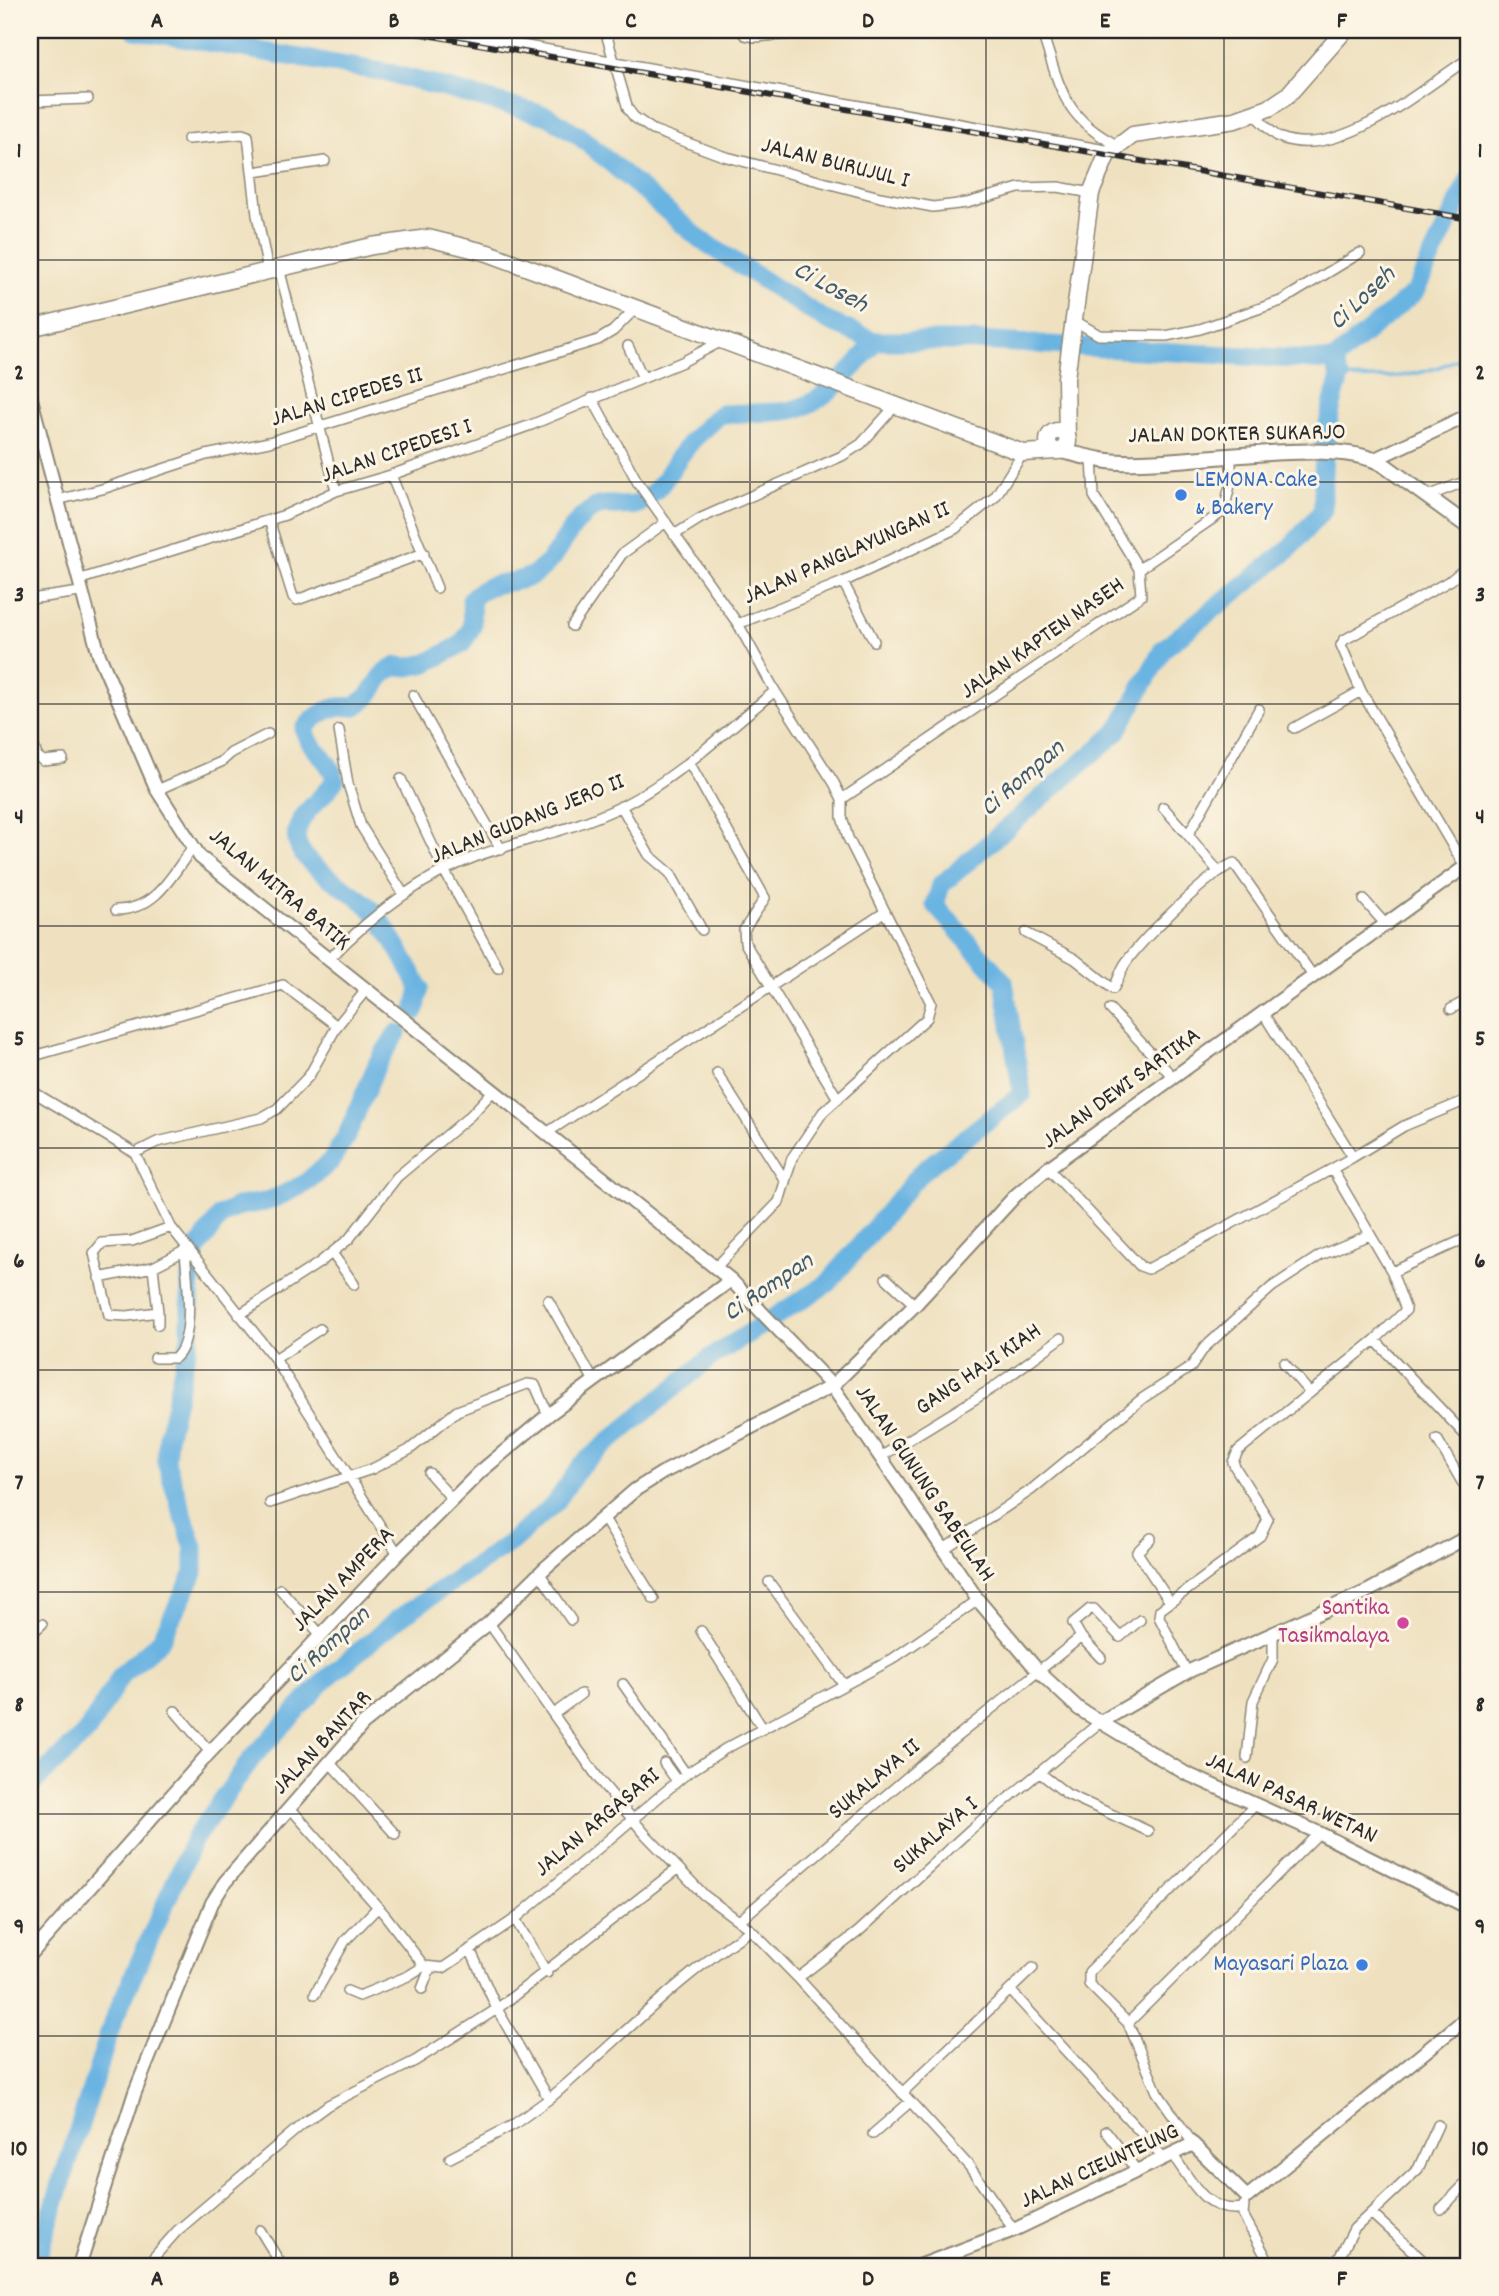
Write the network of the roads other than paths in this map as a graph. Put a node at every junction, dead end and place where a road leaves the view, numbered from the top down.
1 (438, 30) edge
2 (605, 30) edge
3 (740, 30) edge
4 (841, 30) edge
5 (1041, 30) edge
6 (1337, 34) edge
7 (615, 63) junction
8 (1462, 63) dead end
9 (88, 99) dead end
10 (30, 101) edge
11 (1255, 115) junction
12 (188, 139) dead end
13 (1114, 148) junction
14 (326, 160) dead end
15 (254, 172) junction
16 (1090, 193) junction
17 (1360, 253) dead end
18 (274, 269) junction
19 (636, 308) junction
20 (1075, 324) junction
21 (30, 328) edge
22 (723, 341) junction
23 (628, 346) dead end
24 (643, 378) junction
25 (30, 395) edge
26 (592, 398) junction
27 (897, 404) junction
28 (1469, 415) edge
29 (318, 427) junction
30 (1059, 442) junction
31 (1023, 453) junction
32 (1231, 456) junction
33 (1092, 458) junction
34 (1375, 458) junction
35 (1109, 461) junction
36 (391, 475) junction
37 (1469, 480) edge
38 (335, 491) junction
39 (1428, 496) junction
40 (57, 500) junction
41 (269, 520) junction
42 (666, 522) junction
43 (1469, 527) edge
44 (674, 535) junction
45 (424, 553) junction
46 (1469, 565) edge
47 (1139, 569) junction
48 (843, 582) junction
49 (79, 586) junction
50 (438, 588) dead end
51 (30, 599) edge
52 (738, 624) junction
53 (572, 626) dead end
54 (874, 641) dead end
55 (775, 691) junction
56 (1361, 691) junction
57 (412, 695) dead end
58 (1259, 709) dead end
59 (1294, 729) dead end
60 (339, 730) dead end
61 (268, 734) dead end
62 (30, 735) edge
63 (63, 759) dead end
64 (690, 764) junction
65 (401, 779) dead end
66 (158, 790) junction
67 (842, 799) junction
68 (621, 806) junction
69 (1163, 807) dead end
70 (1188, 835) junction
71 (192, 848) junction
72 (501, 849) junction
73 (1468, 869) edge
74 (1217, 871) junction
75 (445, 872) junction
76 (404, 895) junction
77 (1364, 900) dead end
78 (116, 910) dead end
79 (885, 912) junction
80 (1387, 926) junction
81 (702, 930) dead end
82 (1026, 933) dead end
83 (329, 959) junction
84 (498, 968) dead end
85 (1314, 976) junction
86 (772, 985) junction
87 (366, 990) junction
88 (1469, 999) edge
89 (1110, 1009) dead end
90 (1451, 1009) dead end
91 (1263, 1013) junction
92 (337, 1026) junction
93 (30, 1057) edge
94 (717, 1073) dead end
95 (1173, 1077) junction
96 (30, 1090) edge
97 (494, 1090) junction
98 (1469, 1098) edge
99 (838, 1099) junction
100 (548, 1132) junction
101 (135, 1153) junction
102 (1353, 1157) junction
103 (1048, 1168) junction
104 (1332, 1169) junction
105 (784, 1179) junction
106 (171, 1227) junction
107 (1369, 1236) junction
108 (1469, 1237) edge
109 (189, 1252) junction
110 (332, 1253) junction
111 (153, 1267) junction
112 (716, 1267) junction
113 (1392, 1272) junction
114 (99, 1278) junction
115 (886, 1278) dead end
116 (731, 1280) junction
117 (354, 1283) dead end
118 (548, 1300) dead end
119 (915, 1305) junction
120 (158, 1311) junction
121 (239, 1315) junction
122 (158, 1325) dead end
123 (320, 1329) dead end
124 (1061, 1338) dead end
125 (1375, 1340) junction
126 (155, 1358) dead end
127 (275, 1359) junction
128 (1284, 1363) dead end
129 (594, 1381) junction
130 (832, 1386) junction
131 (1310, 1393) junction
132 (548, 1415) junction
133 (1437, 1439) dead end
134 (1469, 1439) edge
135 (882, 1456) junction
136 (429, 1473) dead end
137 (348, 1477) junction
138 (1469, 1494) edge
139 (453, 1500) junction
140 (270, 1503) dead end
141 (603, 1517) junction
142 (1469, 1536) edge
143 (1151, 1538) dead end
144 (944, 1549) junction
145 (398, 1554) junction
146 (540, 1574) junction
147 (769, 1582) dead end
148 (280, 1589) dead end
149 (654, 1600) dead end
150 (978, 1600) junction
151 (1170, 1602) junction
152 (571, 1620) dead end
153 (1140, 1620) dead end
154 (489, 1623) junction
155 (42, 1624) dead end
156 (701, 1630) dead end
157 (1273, 1633) junction
158 (30, 1634) edge
159 (321, 1635) junction
160 (1081, 1637) junction
161 (1101, 1658) dead end
162 (1039, 1672) junction
163 (1187, 1672) junction
164 (623, 1684) dead end
165 (844, 1685) junction
166 (581, 1694) dead end
167 (174, 1711) dead end
168 (555, 1713) junction
169 (1099, 1723) junction
170 (763, 1729) junction
171 (210, 1752) junction
172 (1247, 1758) dead end
173 (329, 1762) junction
174 (664, 1763) dead end
175 (1040, 1773) junction
176 (686, 1774) junction
177 (677, 1781) junction
178 (1256, 1804) junction
179 (291, 1809) junction
180 (635, 1820) junction
181 (1148, 1831) dead end
182 (1319, 1833) junction
183 (395, 1834) dead end
184 (677, 1868) junction
185 (378, 1907) junction
186 (1469, 1908) edge
187 (515, 1919) junction
188 (739, 1921) junction
189 (751, 1930) junction
190 (471, 1949) junction
191 (30, 1955) edge
192 (427, 1967) junction
193 (1033, 1968) dead end
194 (547, 1973) junction
195 (798, 1978) junction
196 (422, 1989) dead end
197 (347, 1991) dead end
198 (1011, 1991) junction
199 (315, 1994) dead end
200 (497, 2010) junction
201 (1469, 2016) edge
202 (1128, 2022) junction
203 (902, 2093) junction
204 (549, 2099) junction
205 (910, 2102) junction
206 (1438, 2125) dead end
207 (1106, 2131) dead end
208 (873, 2134) dead end
209 (1194, 2145) junction
210 (1168, 2156) junction
211 (450, 2158) dead end
212 (1138, 2172) junction
213 (1469, 2180) edge
214 (1245, 2202) junction
215 (1441, 2209) dead end
216 (1372, 2214) junction
217 (260, 2230) dead end
218 (1014, 2230) junction
219 (79, 2266) edge
220 (146, 2266) edge
221 (282, 2266) edge
222 (919, 2266) edge
223 (1271, 2266) edge
224 (1335, 2266) edge
225 (1429, 2266) edge

1 - 7 street
2 - 7 street, JALAN BURUJUL I
3 - 4 street
5 - 13 street
6 - 11 highway
7 - 13 street
7 - 16 street, JALAN BURUJUL I
8 - 11 street
9 - 10 street
11 - 13 highway
12 - 15 street
13 - 16 highway
14 - 15 street
15 - 18 street
16 - 20 highway
17 - 20 street
18 - 19 highway
18 - 21 highway
18 - 29 street
19 - 22 highway
19 - 29 street, JALAN CIPEDES II
20 - 30 highway
22 - 24 street, JALAN CIPEDESI I
22 - 27 highway
23 - 24 street
24 - 26 street, JALAN CIPEDESI I
25 - 40 street, JALAN MITRA BATIK
26 - 36 street, JALAN CIPEDESI I
26 - 42 street
27 - 31 highway
27 - 44 street
28 - 34 street
29 - 38 street
29 - 40 street, JALAN CIPEDES II
30 - 31 highway
30 - 33 main road, JALAN DOKTER SUKARJO
30 - 35 main road, JALAN DOKTER SUKARJO
31 - 48 street, JALAN PANGLAYUNGAN II
32 - 34 main road, JALAN DOKTER SUKARJO
32 - 35 main road, JALAN DOKTER SUKARJO
32 - 47 street
33 - 35 main road, JALAN DOKTER SUKARJO
33 - 47 street, JALAN KAPTEN NASEH
34 - 39 main road, JALAN DOKTER SUKARJO
36 - 38 street, JALAN CIPEDESI I
36 - 45 street
37 - 39 street
38 - 41 street, JALAN CIPEDESI I
39 - 43 main road, JALAN DOKTER SUKARJO
40 - 49 street, JALAN MITRA BATIK
41 - 45 street
41 - 49 street, JALAN CIPEDESI I
42 - 44 street
42 - 53 street
44 - 52 street
45 - 50 street
46 - 56 street
47 - 67 street, JALAN KAPTEN NASEH
48 - 52 street, JALAN PANGLAYUNGAN II
48 - 54 street
49 - 51 street, JALAN CIPEDESI I
49 - 66 street, JALAN MITRA BATIK
52 - 55 street
55 - 64 street, JALAN GUDANG JERO II
55 - 67 street
56 - 59 street
56 - 73 street
57 - 72 street
58 - 70 street
60 - 76 street
61 - 66 street
62 - 63 street
64 - 68 street, JALAN GUDANG JERO II
64 - 86 street
65 - 75 street
66 - 71 street, JALAN MITRA BATIK
67 - 79 street
68 - 72 street, JALAN GUDANG JERO II
68 - 81 street
69 - 70 street
70 - 74 street
71 - 78 street
71 - 83 street, JALAN MITRA BATIK
72 - 75 street, JALAN GUDANG JERO II
73 - 80 street, JALAN DEWI SARTIKA
74 - 82 street
74 - 85 street
75 - 76 street, JALAN GUDANG JERO II
75 - 84 street
76 - 83 street, JALAN GUDANG JERO II
77 - 80 street
79 - 86 street
79 - 99 street
80 - 85 street, JALAN DEWI SARTIKA
83 - 87 street, JALAN MITRA BATIK
85 - 91 street, JALAN DEWI SARTIKA
86 - 99 street
86 - 100 street
87 - 92 street
87 - 97 street, JALAN MITRA BATIK
88 - 90 street
89 - 95 street
91 - 95 street, JALAN DEWI SARTIKA
91 - 102 street
92 - 93 street
92 - 101 street
94 - 105 street
95 - 103 street, JALAN DEWI SARTIKA
96 - 101 street
97 - 100 street, JALAN MITRA BATIK
97 - 110 street
98 - 102 street
99 - 105 street
100 - 112 street, JALAN MITRA BATIK
101 - 106 street
102 - 104 street
103 - 104 street
103 - 119 street, JALAN DEWI SARTIKA
104 - 107 street
105 - 112 street
106 - 109 street
106 - 114 street
107 - 113 street
107 - 144 street
108 - 113 street
109 - 111 street
109 - 121 street
109 - 126 street
110 - 117 street
110 - 121 street
111 - 114 street
111 - 120 street
112 - 116 street, JALAN GUNUNG SABEULAH
113 - 125 street
114 - 120 street
115 - 119 street
116 - 129 street, JALAN AMPERA
116 - 130 street, JALAN GUNUNG SABEULAH
118 - 129 street
119 - 130 street, JALAN DEWI SARTIKA
120 - 122 street
121 - 127 street
123 - 127 street
124 - 135 street, GANG HAJI KIAH
125 - 131 street
125 - 134 street
127 - 137 street
128 - 131 street
129 - 132 street, JALAN AMPERA
130 - 135 street, JALAN GUNUNG SABEULAH
130 - 141 street, JALAN BANTAR
131 - 151 street
132 - 137 street
132 - 139 street, JALAN AMPERA
133 - 138 street
135 - 144 street, JALAN GUNUNG SABEULAH
136 - 139 street
137 - 140 street
137 - 145 street
139 - 145 street, JALAN AMPERA
141 - 146 street, JALAN BANTAR
141 - 149 street
142 - 157 street
143 - 151 street
144 - 150 street, JALAN GUNUNG SABEULAH
145 - 159 street, JALAN AMPERA
146 - 152 street
146 - 154 street, JALAN BANTAR
147 - 165 street
148 - 159 street
150 - 162 street, JALAN GUNUNG SABEULAH
150 - 165 street, JALAN ARGASARI
151 - 163 street
153 - 160 street
154 - 168 street
154 - 173 street, JALAN BANTAR
155 - 158 street
156 - 170 street
157 - 163 street
157 - 172 street
159 - 171 street, JALAN AMPERA
160 - 161 street
160 - 162 street, SUKALAYA II
162 - 169 street, JALAN GUNUNG SABEULAH
162 - 188 street, SUKALAYA II
163 - 169 street
164 - 176 street
165 - 170 street, JALAN ARGASARI
166 - 168 street
167 - 171 street
168 - 180 street
169 - 175 street, SUKALAYA I
169 - 178 street, JALAN PASAR WETAN
170 - 176 street, JALAN ARGASARI
171 - 191 street, JALAN AMPERA
173 - 179 street, JALAN BANTAR
173 - 183 street
174 - 177 street
175 - 181 street
175 - 195 street, SUKALAYA I
176 - 177 street, JALAN ARGASARI
177 - 180 street, JALAN ARGASARI
178 - 182 street, JALAN PASAR WETAN
178 - 202 street
179 - 185 street
179 - 219 street, JALAN BANTAR
180 - 184 street
180 - 187 street, JALAN ARGASARI
182 - 186 street, JALAN PASAR WETAN
182 - 202 street
184 - 188 street
184 - 194 street
185 - 192 street
185 - 199 street
187 - 190 street, JALAN ARGASARI
187 - 194 street
188 - 189 street
189 - 195 street
189 - 204 street
190 - 192 street, JALAN ARGASARI
190 - 200 street
192 - 196 street
192 - 197 street, JALAN ARGASARI
193 - 198 street
194 - 200 street
195 - 203 street
198 - 203 street
198 - 210 street
200 - 204 street
200 - 220 street
201 - 214 street
202 - 209 street
203 - 205 street
204 - 211 street
205 - 208 street
205 - 218 street
206 - 216 street
207 - 212 street
209 - 210 street, JALAN CIEUNTEUNG
209 - 214 street, JALAN CIEUNTEUNG
210 - 212 street, JALAN CIEUNTEUNG
210 - 214 street
212 - 218 street, JALAN CIEUNTEUNG
213 - 215 street
214 - 223 street
216 - 224 street
216 - 225 street
217 - 221 street
218 - 222 street, JALAN CIEUNTEUNG

